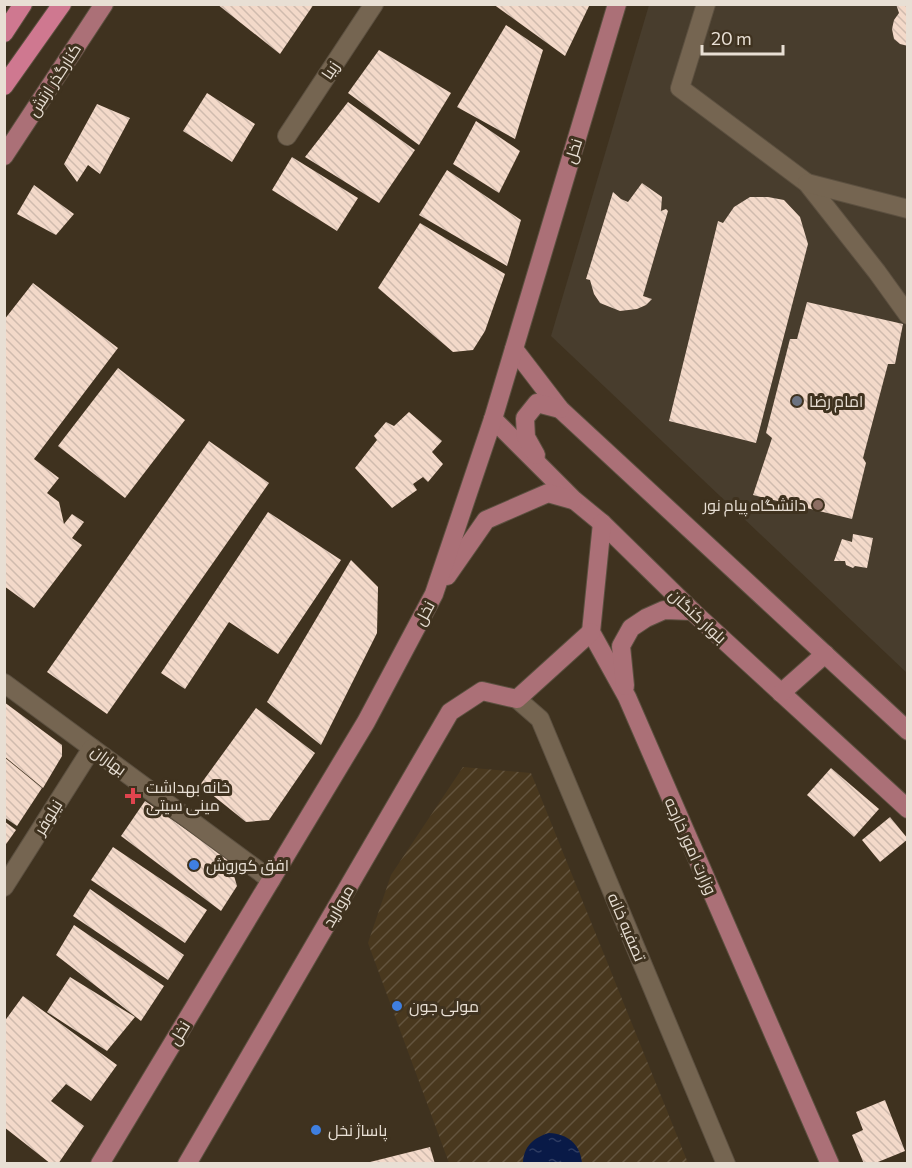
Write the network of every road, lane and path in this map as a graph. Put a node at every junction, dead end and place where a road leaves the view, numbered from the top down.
1 (23, 4) edge
2 (62, 4) edge
3 (104, 4) edge
4 (374, 4) edge
5 (617, 4) edge
6 (706, 4) edge
7 (4, 33) edge
8 (4, 86) edge
9 (286, 136) dead end
10 (4, 156) edge
11 (807, 183) junction
12 (908, 209) edge
13 (908, 315) edge
14 (514, 349) junction
15 (560, 409) junction
16 (493, 419) junction
17 (542, 468) junction
18 (574, 500) junction
19 (602, 523) junction
20 (434, 594) junction
21 (692, 611) junction
22 (591, 632) junction
23 (825, 654) junction
24 (4, 683) edge
25 (781, 693) junction
26 (627, 697) junction
27 (517, 699) junction
28 (908, 730) edge
29 (92, 748) junction
30 (908, 809) edge
31 (271, 880) junction
32 (4, 886) edge
33 (100, 1164) edge
34 (188, 1164) edge
35 (726, 1164) edge
36 (830, 1164) edge

1 - 7 highway
2 - 8 highway
3 - 10 main road, کنارگذر ارتش
4 - 9 street, زیبا
5 - 14 main road, نخل
6 - 11 street
11 - 12 street
11 - 13 street
14 - 15 main road
14 - 16 main road, نخل
15 - 17 main road
15 - 23 main road
16 - 17 main road, بلوار کنگان
16 - 20 main road, نخل
17 - 18 main road, بلوار کنگان
18 - 19 main road, بلوار کنگان
18 - 20 main road
19 - 21 main road, بلوار کنگان
19 - 22 main road
20 - 31 main road, نخل
21 - 25 main road, بلوار کنگان
21 - 26 main road
22 - 26 main road, وزارت امور خارجه
22 - 27 main road
23 - 25 main road
23 - 28 main road
24 - 29 street, بهاران
25 - 30 main road, بلوار کنگان
26 - 36 main road, وزارت امور خارجه
27 - 34 main road, مروارید
27 - 35 street, تصفیه خانه
29 - 31 street, بهاران
29 - 32 street, نیلوفر
31 - 33 main road, نخل

